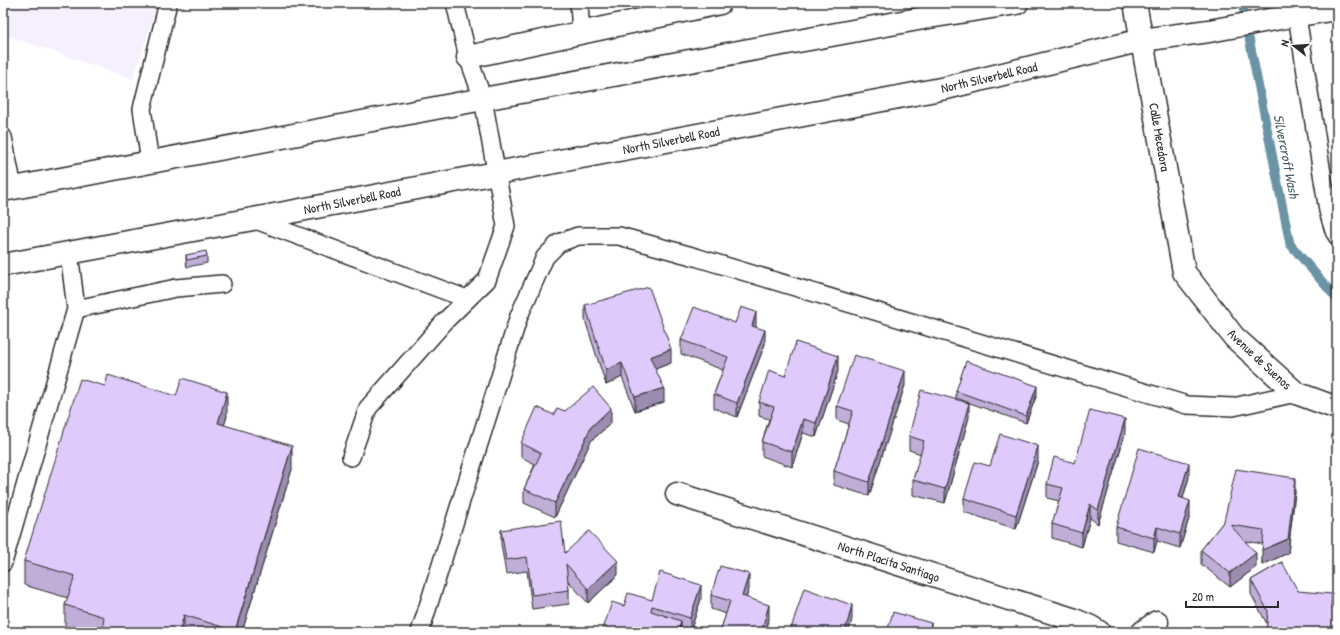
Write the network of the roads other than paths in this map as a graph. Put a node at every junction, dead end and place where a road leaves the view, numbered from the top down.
1 (168, 3) edge
2 (455, 3) edge
3 (579, 3) edge
4 (720, 3) edge
5 (1017, 3) edge
6 (1135, 3) edge
7 (1337, 9) edge
8 (1291, 16) junction
9 (581, 33) junction
10 (1142, 40) junction
11 (468, 57) junction
12 (483, 99) junction
13 (3, 137) edge
14 (150, 162) junction
15 (496, 173) junction
16 (8, 189) edge
17 (253, 219) junction
18 (1337, 236) edge
19 (69, 252) junction
20 (3, 265) edge
21 (1184, 272) joint
22 (222, 284) dead end
23 (467, 299) junction
24 (76, 309) junction
25 (1296, 393) junction
26 (1337, 408) edge
27 (351, 457) dead end
28 (677, 494) dead end
29 (3, 563) edge
30 (420, 632) edge
31 (1099, 632) edge

1 - 14 lane
2 - 11 lane
3 - 9 lane
4 - 9 main road
5 - 12 main road
6 - 10 main road, Calle Mecedora
7 - 8 main road, North Silverbell Road
8 - 10 main road, North Silverbell Road
8 - 18 lane
9 - 11 main road
10 - 15 main road, North Silverbell Road
10 - 21 main road, Calle Mecedora
11 - 12 lane
12 - 14 main road
12 - 15 lane
13 - 16 lane
14 - 16 main road
15 - 17 main road, North Silverbell Road
15 - 23 lane
17 - 19 main road, North Silverbell Road
17 - 23 lane
19 - 20 main road, North Silverbell Road
19 - 24 lane
21 - 25 main road, Avenue de Suenos
22 - 24 lane
23 - 27 lane
24 - 29 lane
25 - 26 main road, Avenue de Suenos
25 - 30 lane
28 - 31 main road, North Placita Santiago

